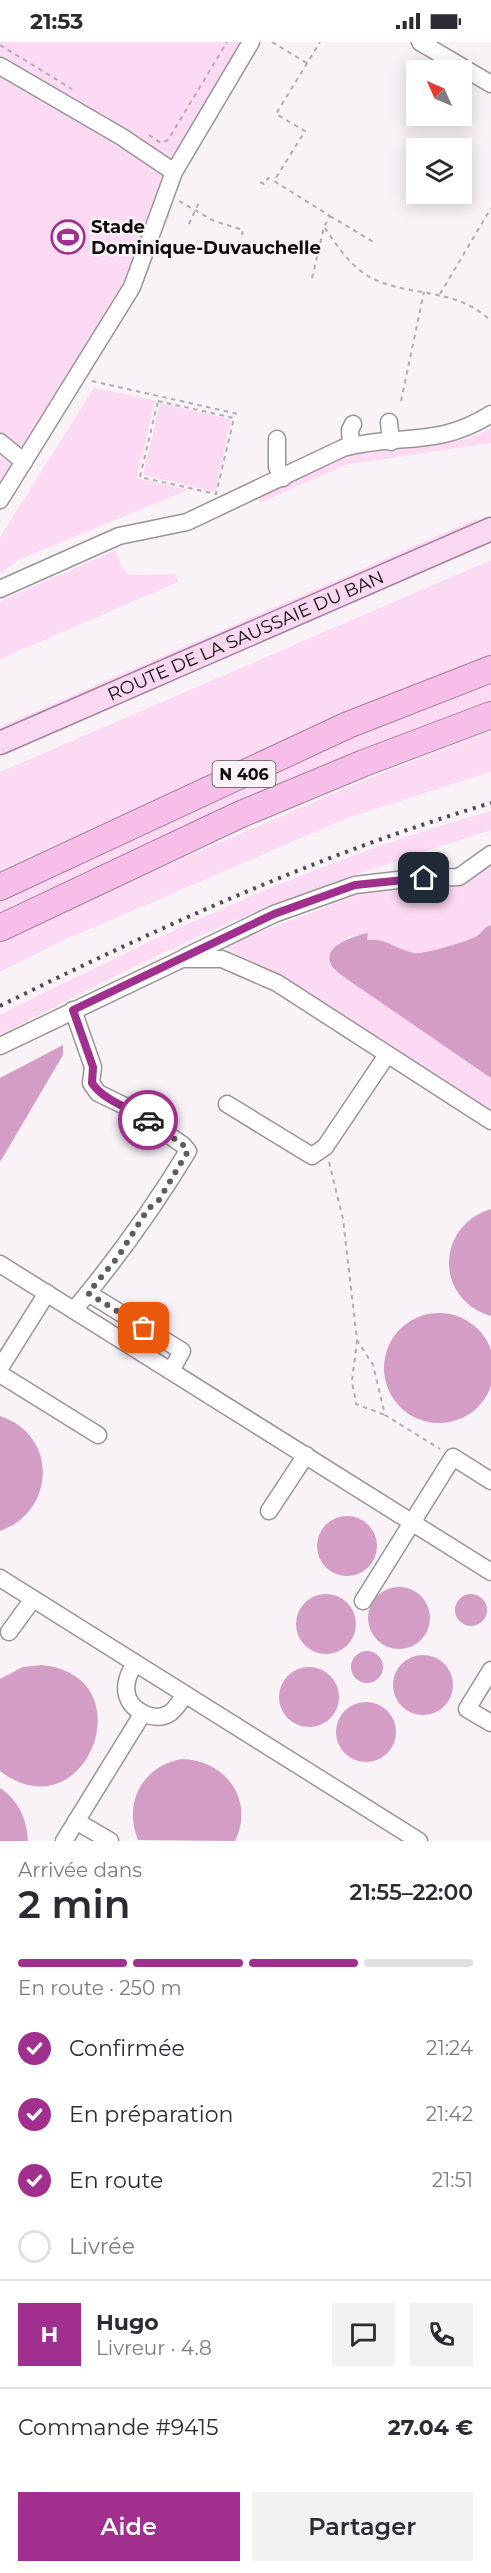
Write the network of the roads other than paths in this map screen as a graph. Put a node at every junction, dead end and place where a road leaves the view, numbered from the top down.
1 (251, 42) edge
2 (420, 42) edge
3 (0, 66) edge
4 (491, 84) edge
5 (174, 172) junction
6 (491, 414) edge
7 (389, 422) dead end
8 (353, 424) dead end
9 (277, 439) dead end
10 (0, 442) edge
11 (391, 442) junction
12 (351, 446) junction
13 (24, 462) junction
14 (283, 478) junction
15 (0, 500) edge
16 (491, 529) edge
17 (0, 589) edge
18 (491, 669) edge
19 (491, 715) edge
20 (0, 743) edge
21 (491, 854) edge
22 (0, 887) edge
23 (0, 928) edge
24 (182, 959) junction
25 (73, 1010) junction
26 (0, 1046) edge
27 (387, 1054) junction
28 (227, 1104) dead end
29 (491, 1121) edge
30 (0, 1264) edge
31 (46, 1293) junction
32 (88, 1293) junction
33 (74, 1310) junction
34 (0, 1368) edge
35 (171, 1371) junction
36 (0, 1374) edge
37 (98, 1435) dead end
38 (306, 1455) junction
39 (491, 1481) edge
40 (269, 1511) dead end
41 (412, 1522) junction
42 (491, 1572) edge
43 (0, 1578) edge
44 (33, 1599) junction
45 (363, 1601) dead end
46 (9, 1632) dead end
47 (134, 1664) junction
48 (491, 1670) edge
49 (185, 1695) junction
50 (143, 1713) junction
51 (491, 1723) edge
52 (76, 1821) junction
53 (64, 1841) edge
54 (110, 1841) edge
55 (419, 1841) edge

1 - 5 street
2 - 4 street
3 - 5 street
5 - 13 street
6 - 11 street
7 - 11 street
8 - 12 street
9 - 14 street
10 - 13 street
11 - 12 street
12 - 14 street
13 - 15 street
14 - 17 street
16 - 20 main road, ROUTE DE LA SAUSSAIE DU BAN
18 - 22 highway, N 406
19 - 23 highway, N 406
21 - 24 street
24 - 25 street
24 - 27 street
25 - 26 street
25 - 32 street
27 - 28 street
27 - 29 street
30 - 31 street
31 - 33 street
31 - 34 street
32 - 33 street
32 - 35 street
33 - 35 street
35 - 38 street
36 - 37 street
38 - 40 street
38 - 41 street
39 - 41 street
41 - 42 street
41 - 45 street
43 - 44 street
44 - 46 street
44 - 47 street
47 - 49 street
47 - 50 street
48 - 51 street
49 - 50 street
49 - 55 street
50 - 52 street
52 - 53 street
52 - 54 street

